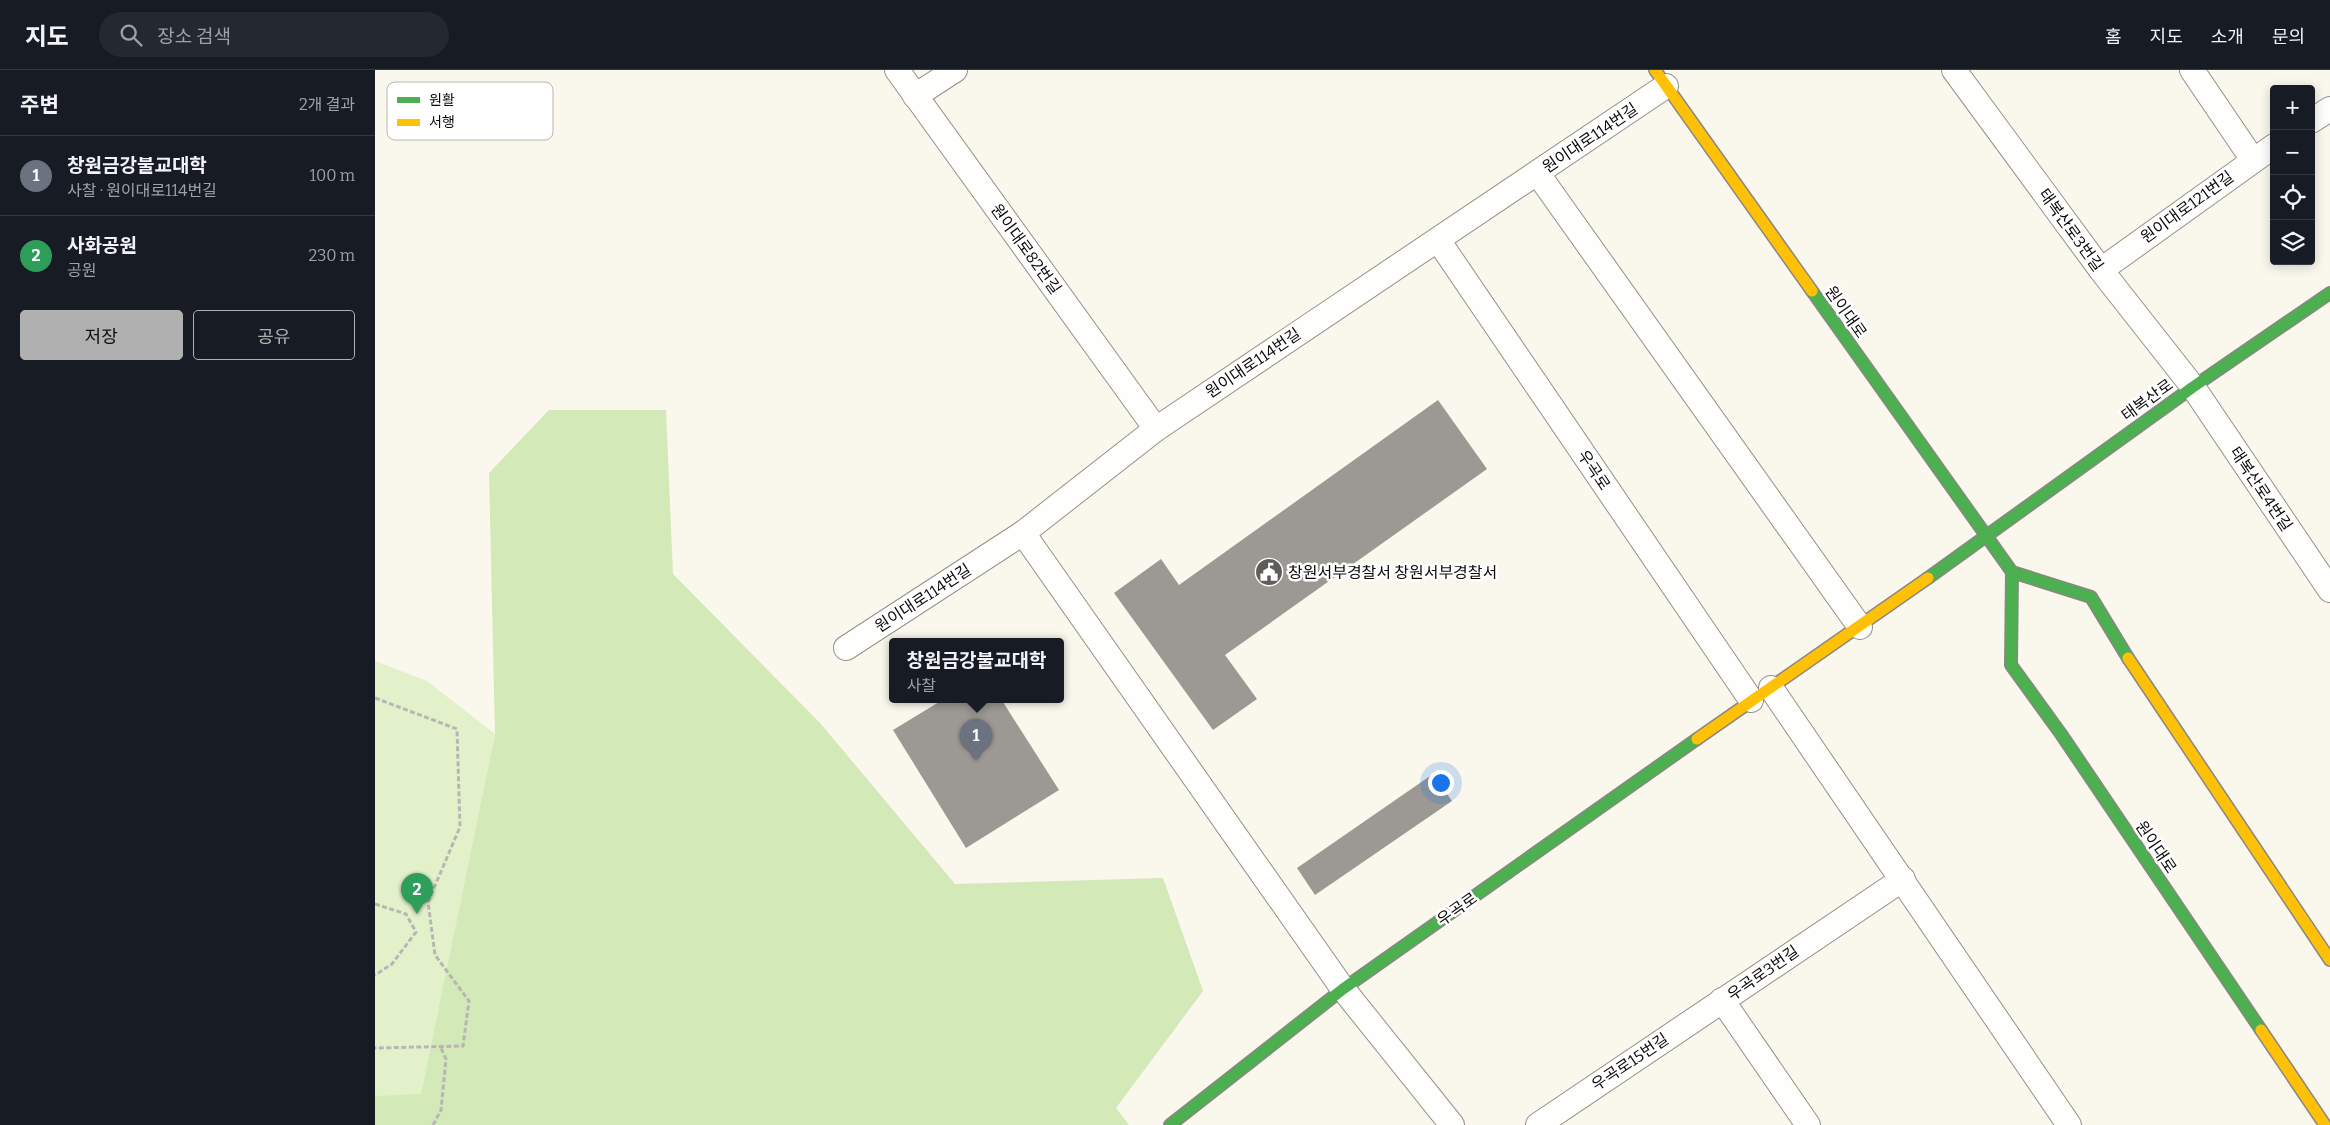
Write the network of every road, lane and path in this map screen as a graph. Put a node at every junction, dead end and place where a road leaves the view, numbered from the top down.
1 (897, 70) edge
2 (955, 70) edge
3 (1954, 70) edge
4 (2191, 70) edge
5 (1660, 78) edge
6 (915, 96) junction
7 (2330, 109) edge
8 (2315, 118) edge
9 (2270, 149) edge
10 (2253, 160) junction
11 (1538, 174) junction
12 (1437, 240) junction
13 (2101, 270) junction
14 (2330, 293) edge
15 (2193, 387) junction
16 (1156, 429) junction
17 (1023, 533) junction
18 (1985, 536) junction
19 (2012, 572) junction
20 (2330, 590) edge
21 (1861, 627) junction
22 (846, 648) dead end
23 (1771, 688) junction
24 (375, 698) edge
25 (1751, 700) junction
26 (1903, 879) junction
27 (375, 904) edge
28 (2330, 960) edge
29 (375, 975) edge
30 (1343, 990) junction
31 (1722, 1000) junction
32 (375, 1048) edge
33 (441, 1048) junction
34 (433, 1125) edge
35 (1170, 1125) edge
36 (1452, 1125) edge
37 (1538, 1125) edge
38 (1808, 1125) edge
39 (2069, 1125) edge
40 (2325, 1125) edge

1 - 6 street, 원이대로82번길
2 - 6 street
3 - 13 street, 태복산로3번길
4 - 10 street
5 - 11 street, 원이대로114번길
5 - 18 main road, 원이대로
6 - 16 street, 원이대로82번길
7 - 8 street
9 - 10 street, 원이대로121번길
10 - 13 street, 원이대로121번길
11 - 12 street, 원이대로114번길
11 - 21 street
12 - 16 street, 원이대로114번길
12 - 25 street, 우곡로
13 - 15 street, 태복산로3번길
14 - 15 main road, 태복산로
15 - 18 main road, 태복산로
15 - 20 street, 태복산로4번길
16 - 17 street, 원이대로114번길
17 - 22 street, 원이대로114번길
17 - 30 street
18 - 19 main road, 원이대로
18 - 21 main road, 우곡로
19 - 28 main road
19 - 40 main road, 원이대로
21 - 23 main road, 우곡로
23 - 25 main road, 우곡로
23 - 26 street
24 - 33 path
25 - 30 main road, 우곡로
26 - 31 street, 우곡로3번길
26 - 39 street
27 - 29 path
30 - 35 main road, 우곡로
30 - 36 street
31 - 37 street, 우곡로15번길
31 - 38 street, 우곡로3번길
32 - 33 path
33 - 34 path

